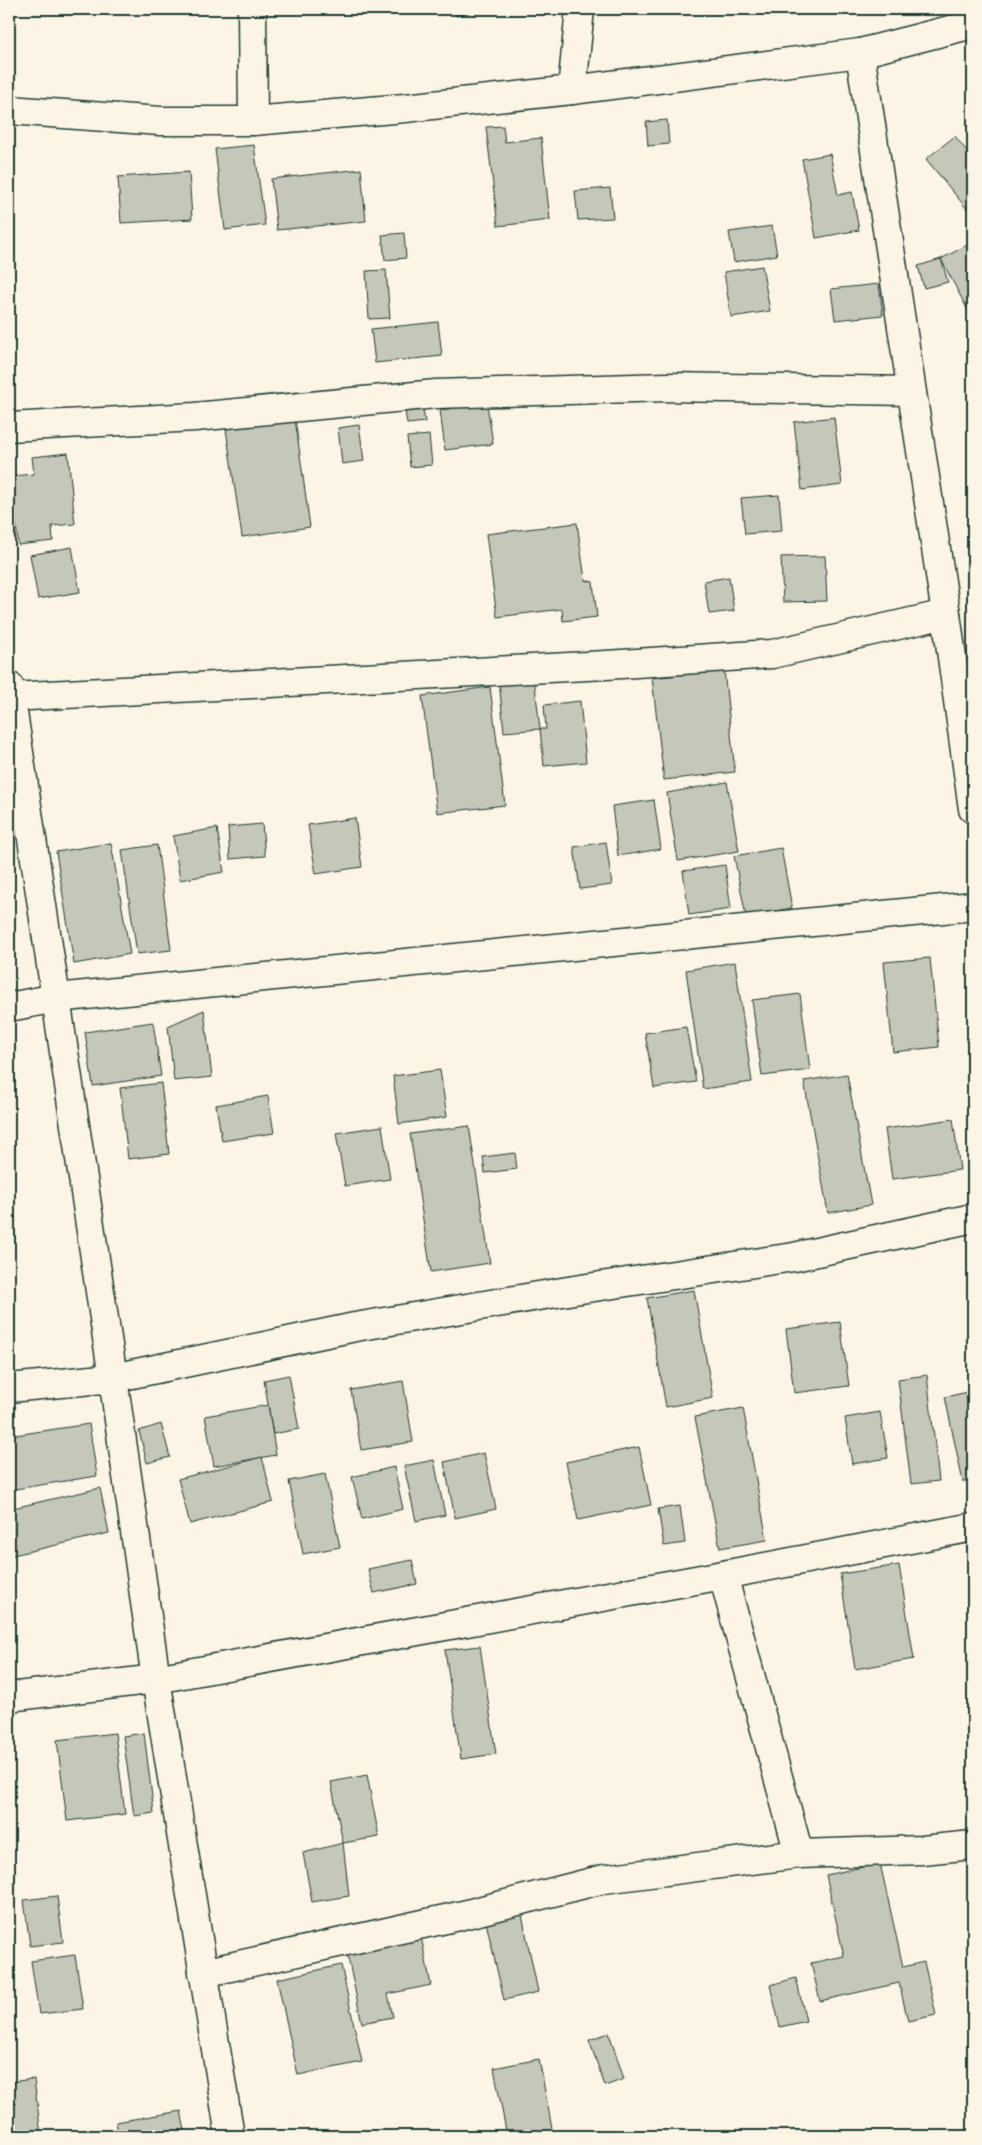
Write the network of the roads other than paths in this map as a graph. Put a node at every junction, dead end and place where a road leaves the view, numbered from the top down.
1 (252, 9) edge
2 (580, 9) edge
3 (973, 24) edge
4 (860, 53) junction
5 (572, 90) junction
6 (9, 110) edge
7 (253, 121) junction
8 (912, 391) junction
9 (9, 427) edge
10 (946, 614) junction
11 (10, 692) edge
12 (973, 809) edge
13 (973, 906) edge
14 (56, 998) junction
15 (9, 1007) edge
16 (973, 1218) edge
17 (113, 1378) junction
18 (9, 1388) edge
19 (973, 1527) edge
20 (723, 1575) junction
21 (156, 1679) junction
22 (9, 1697) edge
23 (973, 1845) edge
24 (799, 1854) junction
25 (203, 1974) junction
26 (230, 2136) edge

1 - 7 street
2 - 5 street
3 - 4 street
4 - 5 street
4 - 8 street
5 - 7 street
6 - 7 street
8 - 9 street
8 - 10 street
10 - 11 street
10 - 12 street
11 - 14 street
13 - 14 street
14 - 15 street
14 - 17 street
16 - 17 street
17 - 18 street
17 - 21 street
19 - 20 street
20 - 21 street
20 - 24 street
21 - 22 street
21 - 25 street
23 - 24 street
24 - 25 street
25 - 26 street

